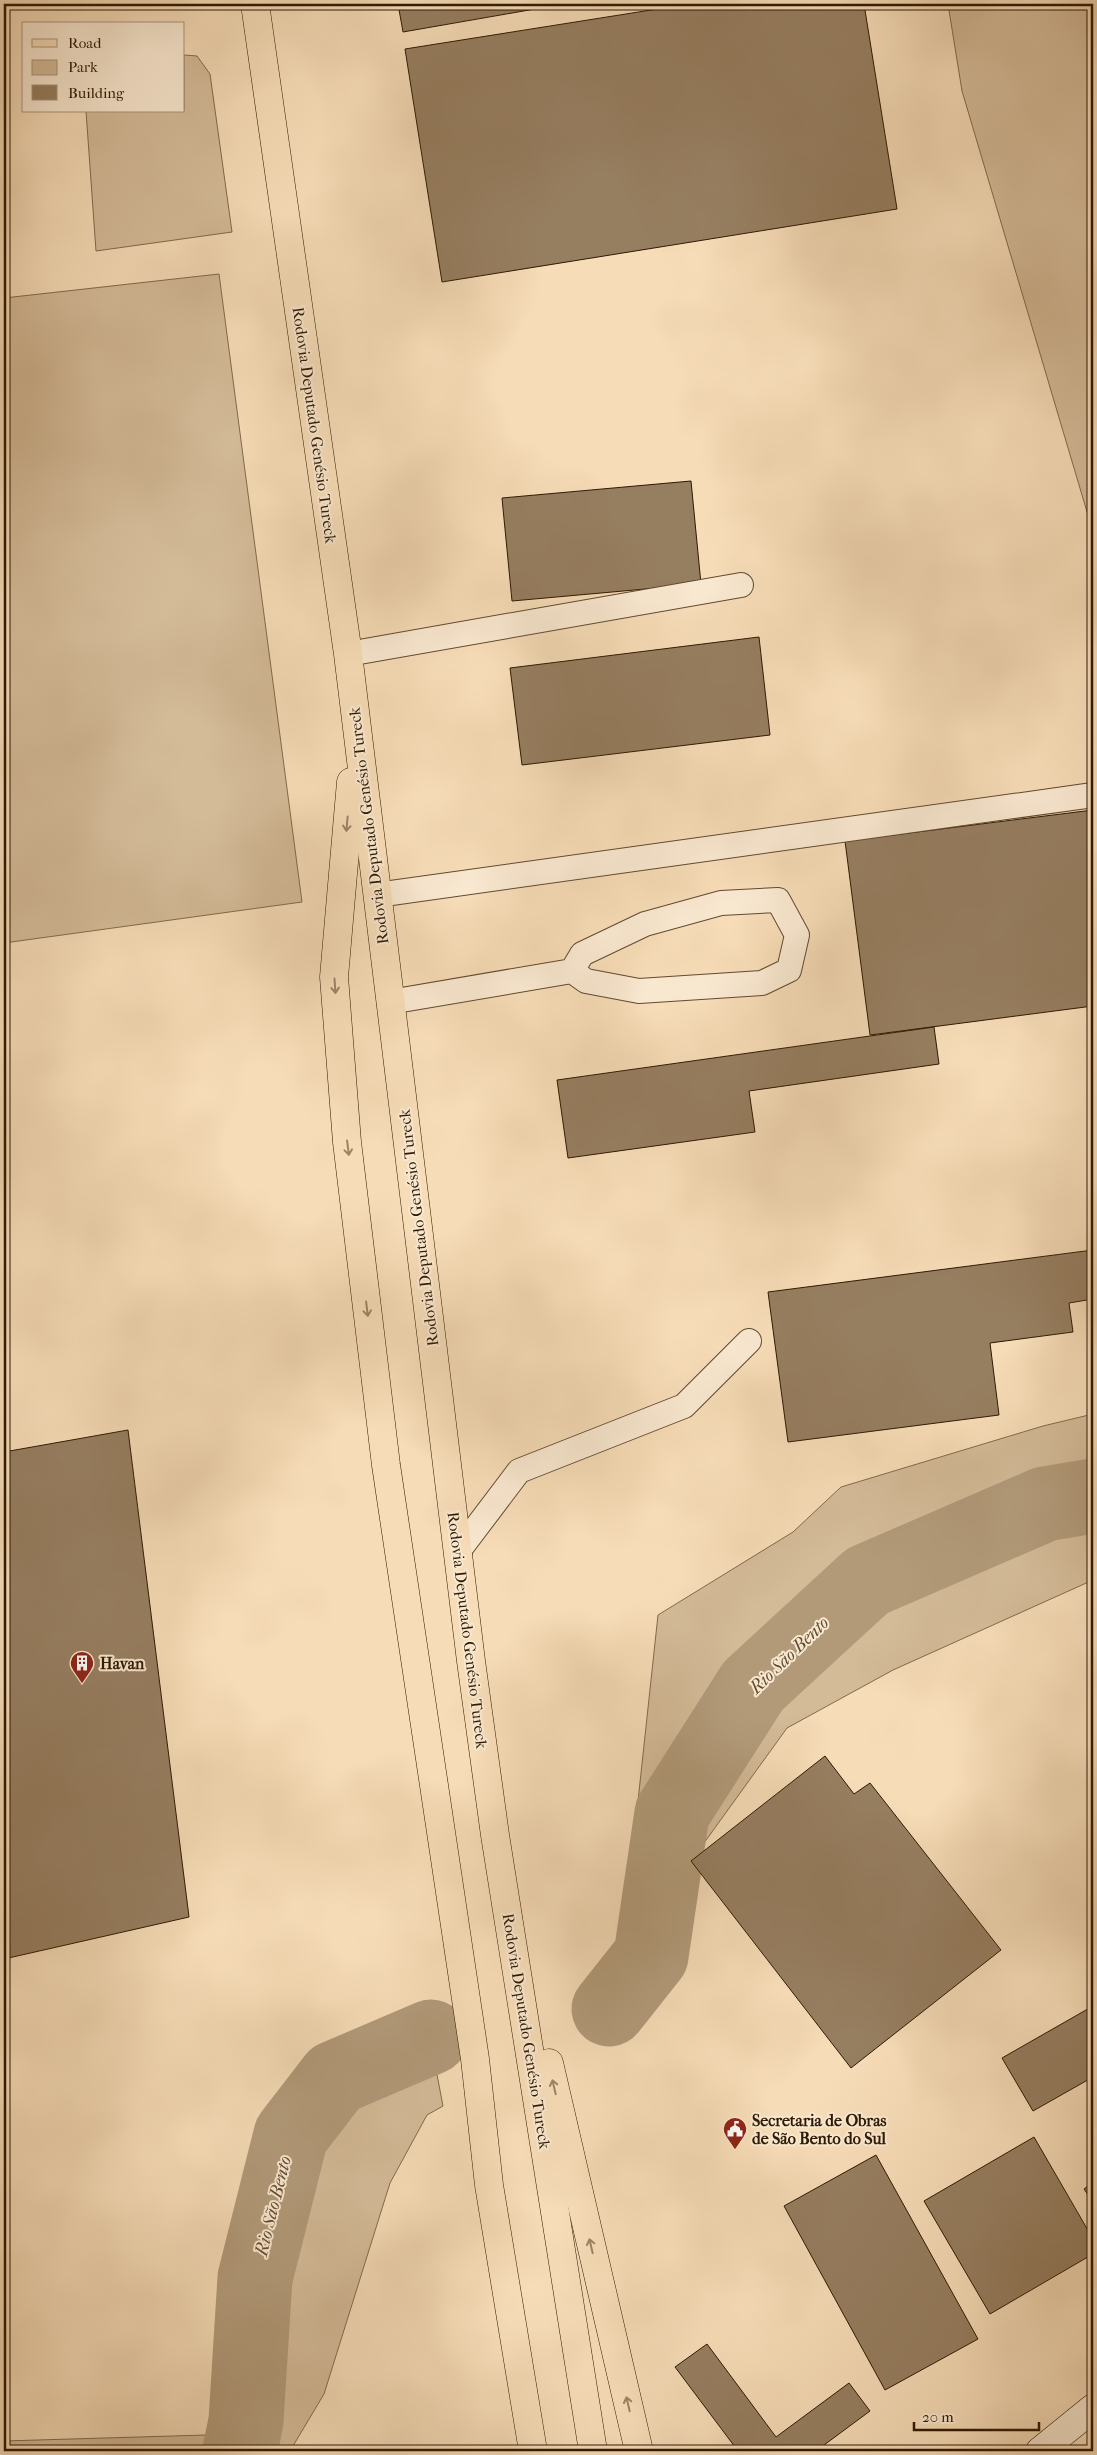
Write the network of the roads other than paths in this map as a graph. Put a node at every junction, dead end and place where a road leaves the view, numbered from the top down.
1 (255, 4) edge
2 (741, 585) dead end
3 (348, 654) junction
4 (356, 723) junction
5 (1093, 796) edge
6 (376, 895) junction
7 (572, 971) junction
8 (390, 1002) junction
9 (749, 1341) dead end
10 (458, 1553) junction
11 (495, 1835) junction
12 (1093, 2408) edge
13 (533, 2451) edge
14 (593, 2451) edge
15 (639, 2451) edge
16 (1040, 2451) edge

1 - 3 main road, Rodovia Deputado Genésio Tureck
2 - 3 lane
3 - 4 main road, Rodovia Deputado Genésio Tureck
4 - 6 main road, Rodovia Deputado Genésio Tureck
4 -> 13 main road
5 - 6 lane
6 - 8 main road, Rodovia Deputado Genésio Tureck
7 - 7 lane
7 - 8 lane
8 - 10 main road, Rodovia Deputado Genésio Tureck
9 - 10 lane
10 - 11 main road, Rodovia Deputado Genésio Tureck
11 - 14 main road, Rodovia Deputado Genésio Tureck
15 -> 11 main road
12 - 16 main road

